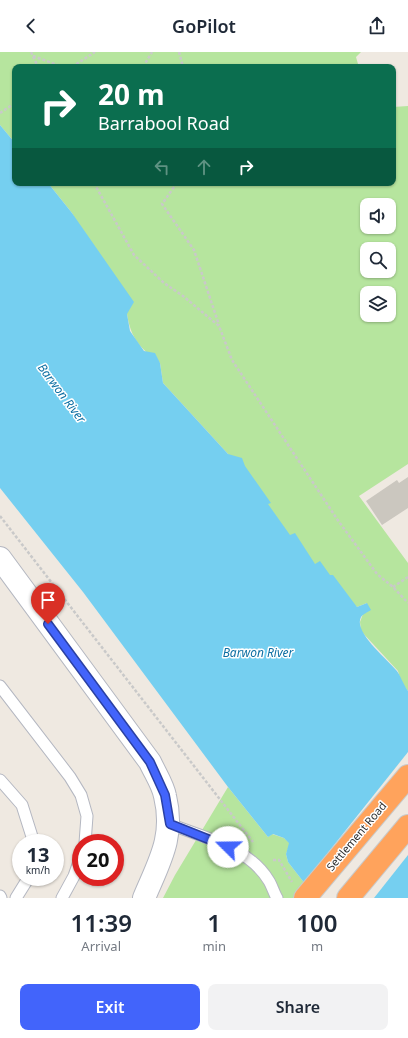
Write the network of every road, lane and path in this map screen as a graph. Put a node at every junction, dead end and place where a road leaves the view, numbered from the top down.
1 (31, 52) edge
2 (95, 52) edge
3 (152, 52) edge
4 (179, 52) edge
5 (33, 56) junction
6 (37, 64) edge
7 (55, 64) edge
8 (77, 64) edge
9 (146, 64) edge
10 (182, 64) edge
11 (12, 105) edge
12 (0, 113) edge
13 (96, 186) edge
14 (174, 186) edge
15 (219, 326) junction
16 (0, 516) edge
17 (0, 558) edge
18 (408, 577) edge
19 (393, 586) junction
20 (408, 603) edge
21 (0, 686) edge
22 (408, 776) edge
23 (0, 780) edge
24 (170, 824) junction
25 (408, 826) edge
26 (31, 834) edge
27 (86, 834) edge
28 (255, 844) dead end
29 (72, 880) edge
30 (269, 881) junction
31 (23, 886) edge
32 (300, 892) edge
33 (16, 898) edge
34 (62, 898) edge
35 (144, 898) edge
36 (276, 898) edge
37 (348, 898) edge

1 - 5 path
2 - 8 path
3 - 9 path
4 - 10 path
5 - 6 path
5 - 7 path
11 - 12 path
13 - 15 path
14 - 15 path
15 - 19 path
16 - 28 path
17 - 24 street
18 - 19 path
19 - 20 path
21 - 27 lane
22 - 32 highway, Settlement Road
23 - 26 lane
24 - 30 lane
24 - 35 street
25 - 37 highway
29 - 34 lane
30 - 32 path
30 - 36 lane
31 - 33 lane

